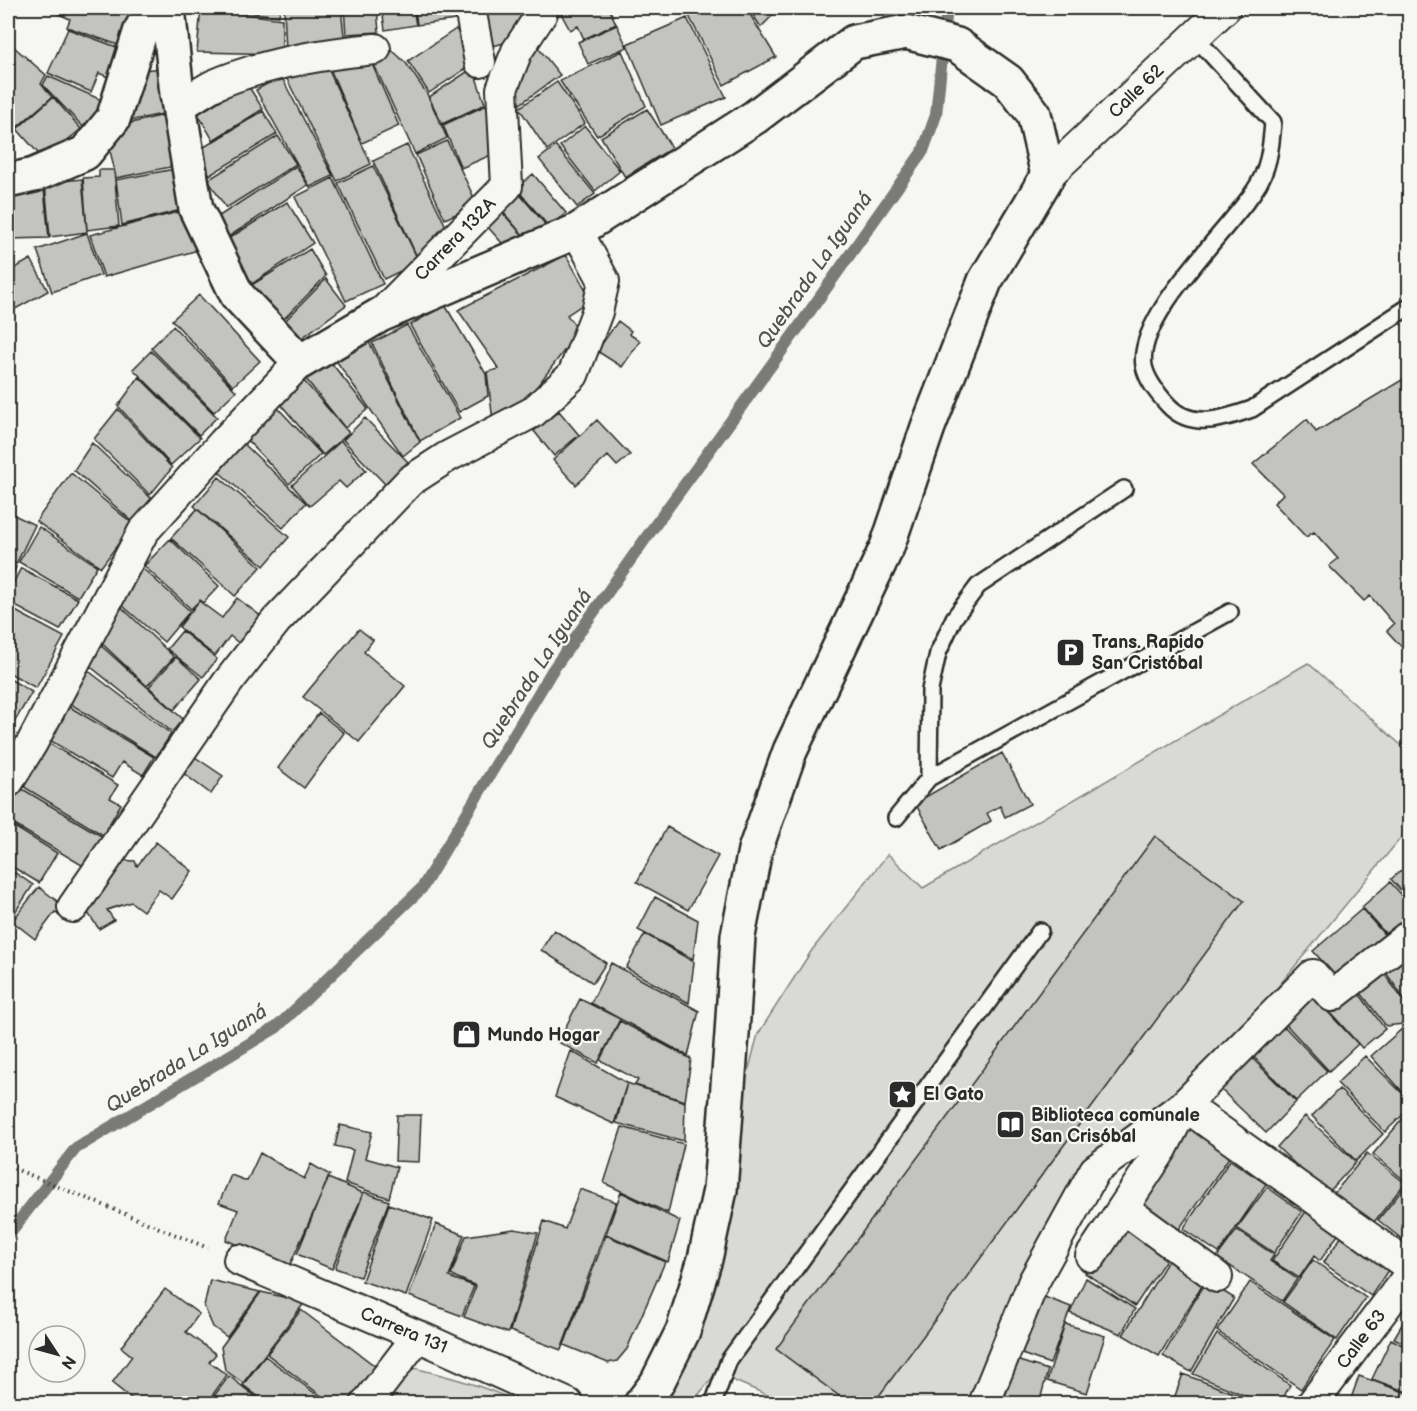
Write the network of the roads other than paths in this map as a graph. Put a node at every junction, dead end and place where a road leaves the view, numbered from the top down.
1 (154, 8) edge
2 (168, 8) edge
3 (470, 8) edge
4 (1225, 8) edge
5 (542, 13) dead end
6 (1194, 36) junction
7 (375, 49) dead end
8 (480, 62) dead end
9 (179, 107) junction
10 (1048, 175) junction
11 (8, 181) edge
12 (577, 231) junction
13 (1410, 306) edge
14 (380, 315) junction
15 (300, 362) junction
16 (1124, 489) dead end
17 (1230, 612) dead end
18 (929, 778) junction
19 (8, 782) edge
20 (896, 818) dead end
21 (73, 907) dead end
22 (1040, 931) dead end
23 (1410, 935) edge
24 (1184, 1104) junction
25 (1123, 1208) junction
26 (1092, 1256) dead end
27 (239, 1260) road end
28 (1410, 1267) edge
29 (1410, 1274) edge
30 (1217, 1277) dead end
31 (418, 1336) junction
32 (366, 1404) edge
33 (568, 1404) edge
34 (641, 1404) edge
35 (713, 1404) edge
36 (984, 1404) edge
37 (1312, 1404) edge

1 - 11 street
2 - 9 street
3 - 8 street
4 - 6 street, Calle 62
5 - 14 street, Carrera 132A
6 - 10 street, Calle 62
6 - 13 lane
7 - 9 street
9 - 15 street
10 - 12 street
10 - 34 street
12 - 14 street
12 - 21 street
14 - 15 street
15 - 19 street
16 - 18 lane
17 - 18 lane
18 - 20 lane
22 - 35 lane
23 - 24 street
24 - 25 street
24 - 28 street
24 - 36 street
25 - 26 street
25 - 30 street
27 - 31 street, Carrera 131
29 - 37 street, Calle 63
31 - 32 street
31 - 33 street, Carrera 131

